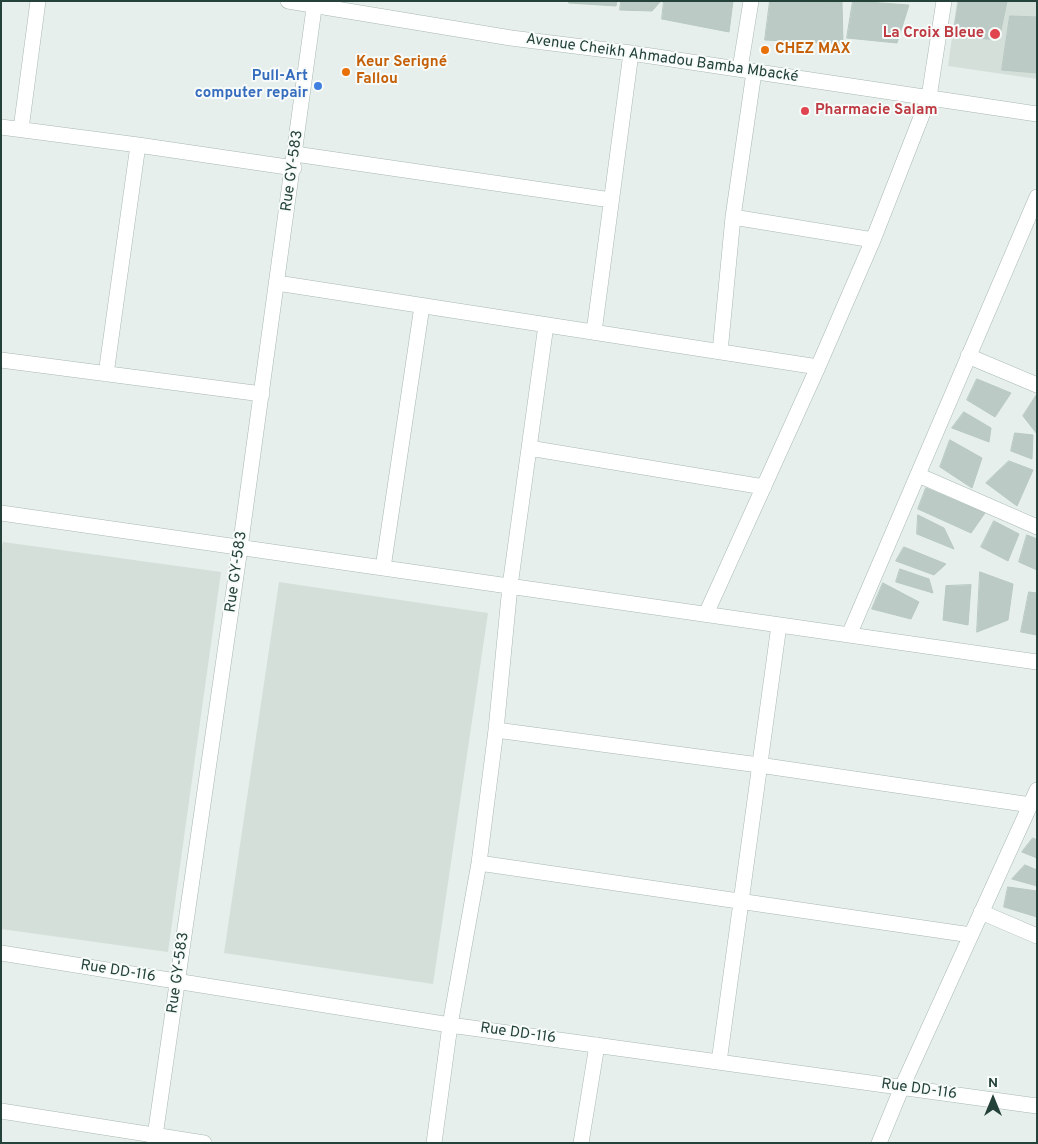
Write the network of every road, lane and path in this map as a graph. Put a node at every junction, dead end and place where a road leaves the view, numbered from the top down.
1 (38, 1) edge
2 (288, 1) edge
3 (751, 1) edge
4 (944, 1) edge
5 (315, 3) edge
6 (631, 53) junction
7 (747, 71) junction
8 (929, 98) junction
9 (1037, 114) edge
10 (1, 127) edge
11 (22, 129) junction
12 (138, 145) junction
13 (294, 161) junction
14 (1037, 197) edge
15 (611, 200) junction
16 (733, 217) junction
17 (1031, 225) edge
18 (873, 240) junction
19 (277, 283) junction
20 (422, 306) junction
21 (546, 325) junction
22 (594, 332) junction
23 (720, 352) junction
24 (968, 356) junction
25 (1, 360) edge
26 (818, 367) junction
27 (106, 374) junction
28 (1037, 385) edge
29 (262, 394) junction
30 (529, 448) junction
31 (918, 475) junction
32 (764, 487) junction
33 (1, 514) edge
34 (1037, 527) edge
35 (240, 548) junction
36 (383, 568) junction
37 (510, 586) junction
38 (706, 614) junction
39 (779, 625) junction
40 (849, 635) junction
41 (1037, 662) edge
42 (496, 730) junction
43 (759, 765) junction
44 (1035, 796) edge
45 (479, 863) junction
46 (740, 902) junction
47 (981, 912) junction
48 (971, 935) junction
49 (1037, 936) edge
50 (1, 953) edge
51 (178, 982) junction
52 (450, 1025) junction
53 (597, 1045) junction
54 (719, 1062) junction
55 (902, 1087) junction
56 (1037, 1106) edge
57 (1, 1110) edge
58 (155, 1139) edge
59 (204, 1143) edge
60 (434, 1143) edge
61 (581, 1143) edge
62 (879, 1143) edge

1 - 11 street
2 - 5 street, Avenue Cheikh Ahmadou Bamba Mbacké
3 - 7 street
4 - 8 street
5 - 6 street, Avenue Cheikh Ahmadou Bamba Mbacké
5 - 13 street, Rue GY-583
6 - 7 street, Avenue Cheikh Ahmadou Bamba Mbacké
6 - 15 street
7 - 8 street, Avenue Cheikh Ahmadou Bamba Mbacké
7 - 16 street
8 - 9 street, Avenue Cheikh Ahmadou Bamba Mbacké
8 - 18 street
10 - 11 street
11 - 12 street
12 - 13 street
12 - 27 street
13 - 15 street
13 - 19 street, Rue GY-583
14 - 17 street
15 - 22 street
16 - 18 street
16 - 23 street
17 - 24 street
18 - 26 street
19 - 20 street
19 - 29 street, Rue GY-583
20 - 21 street
20 - 36 street
21 - 22 street
21 - 30 street
22 - 23 street
23 - 26 street
24 - 28 street
24 - 31 street
25 - 27 street
26 - 32 street
27 - 29 street
29 - 35 street, Rue GY-583
30 - 32 street
30 - 37 street
31 - 34 street
31 - 40 street
32 - 38 street
33 - 35 street
35 - 36 street
35 - 51 street, Rue GY-583
36 - 37 street
37 - 38 street
37 - 42 street
38 - 39 street
39 - 40 street
39 - 43 street
40 - 41 street
42 - 43 street
42 - 45 street
43 - 44 street
43 - 46 street
44 - 47 street
45 - 46 street
45 - 52 street
46 - 48 street
46 - 54 street
47 - 48 street
47 - 49 street
48 - 55 street
50 - 51 street, Rue DD-116
51 - 52 street, Rue DD-116
51 - 58 street, Rue GY-583
52 - 53 street, Rue DD-116
52 - 60 street
53 - 54 street, Rue DD-116
53 - 61 street
54 - 55 street, Rue DD-116
55 - 56 street, Rue DD-116
55 - 62 street
57 - 58 street
58 - 59 street

